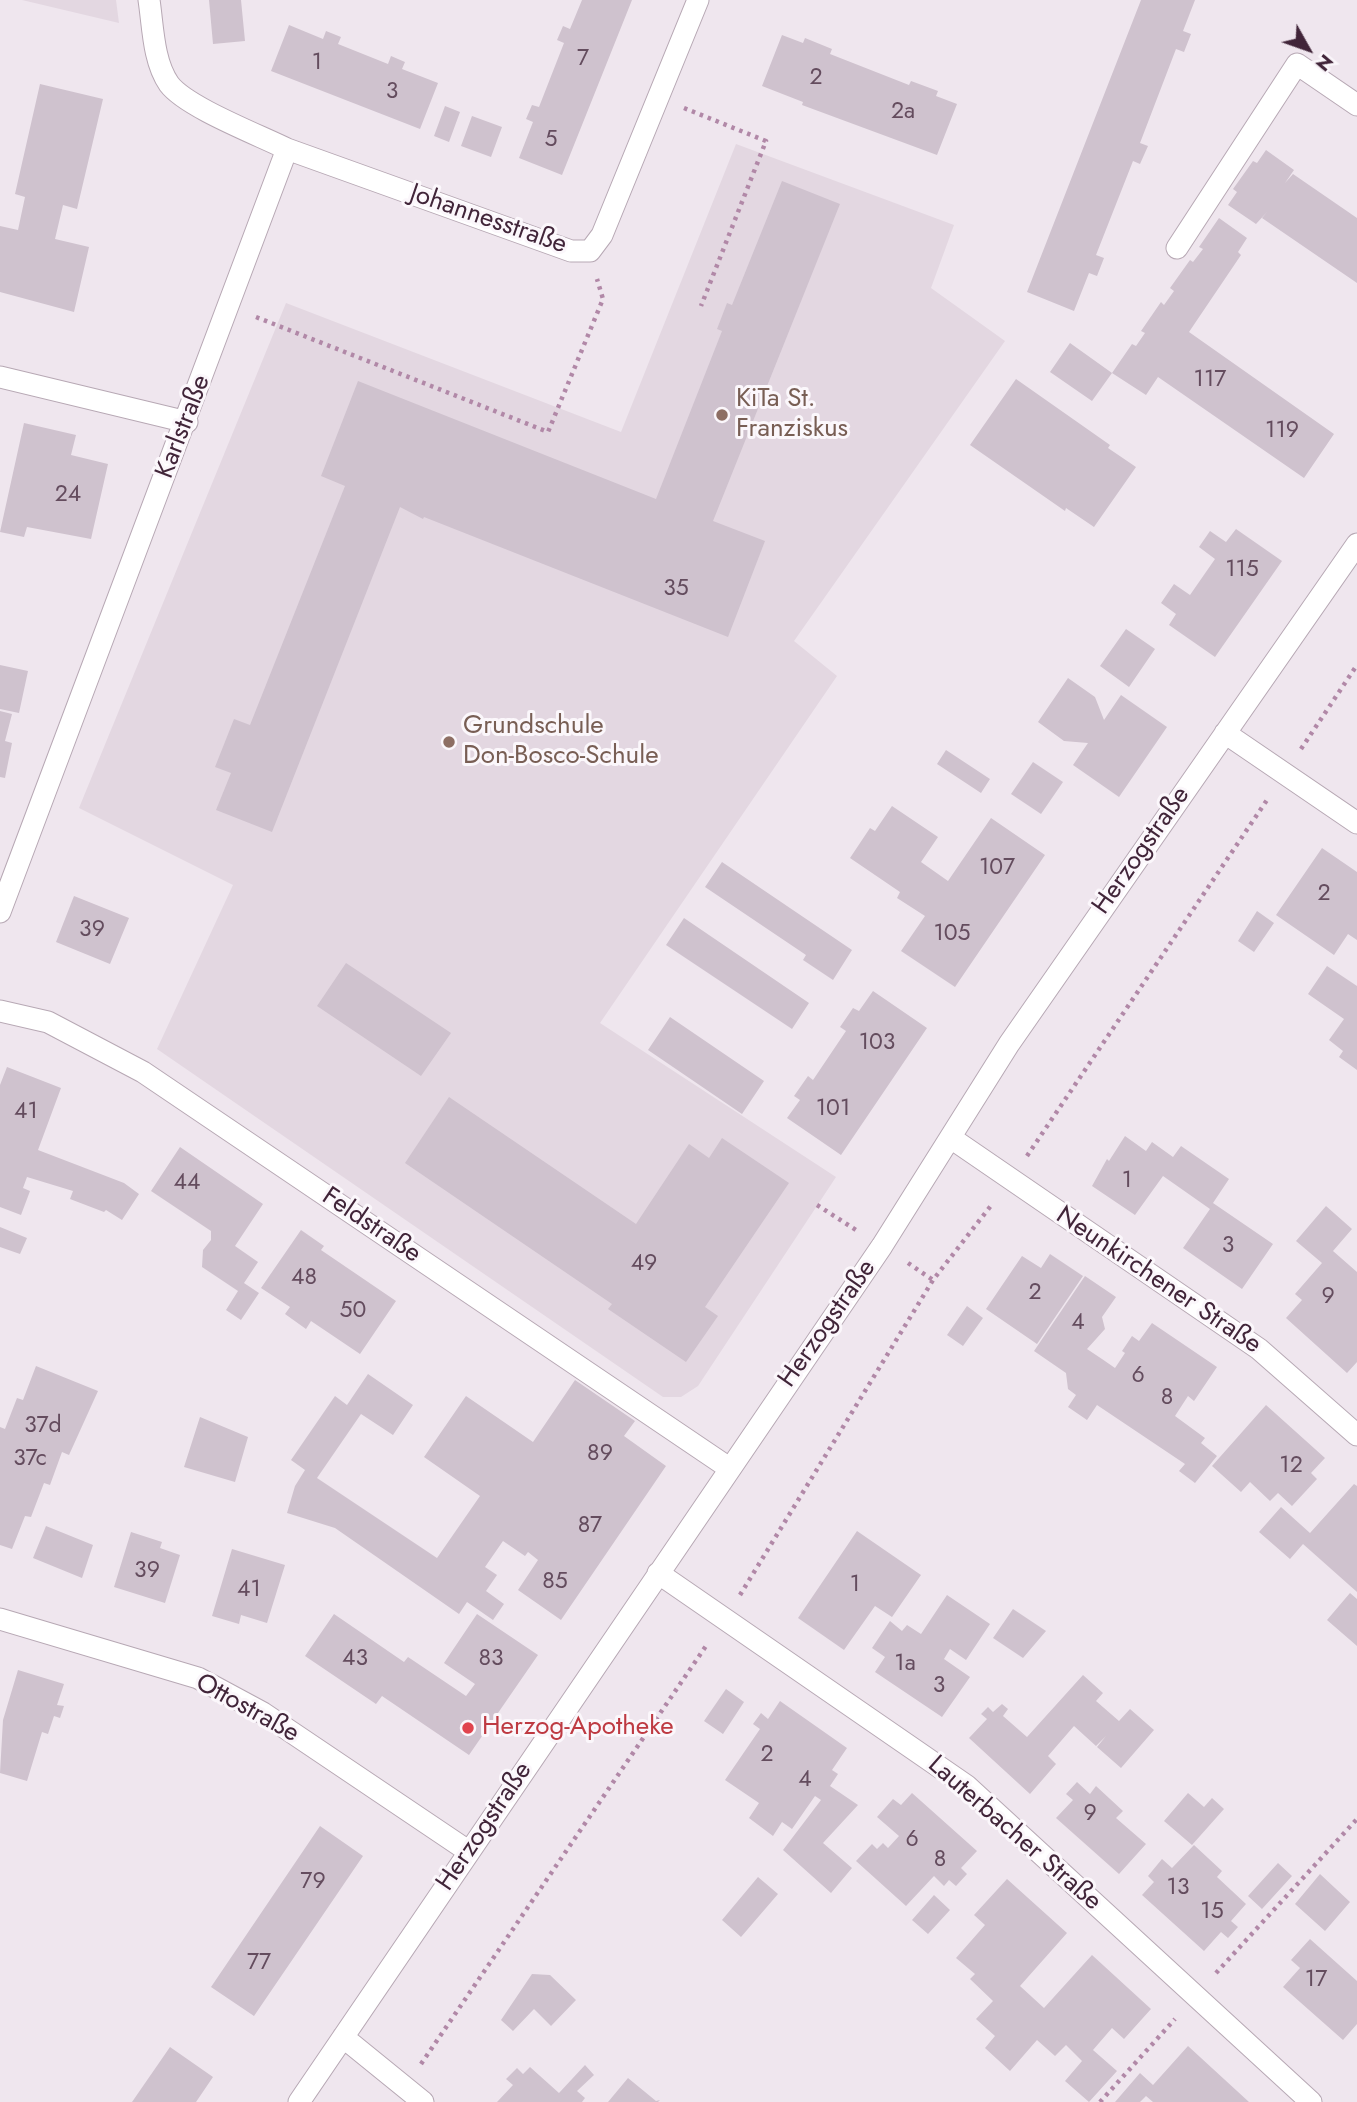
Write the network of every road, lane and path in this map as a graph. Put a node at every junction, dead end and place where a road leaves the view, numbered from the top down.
1 (149, 0) edge
2 (698, 0) edge
3 (657, 97) junction
4 (1357, 105) edge
5 (287, 149) junction
6 (1177, 248) dead end
7 (590, 251) junction
8 (229, 306) junction
9 (701, 306) dead end
10 (0, 377) edge
11 (187, 422) junction
12 (1357, 544) edge
13 (1357, 665) edge
14 (1225, 733) junction
15 (1285, 774) junction
16 (1357, 823) edge
17 (0, 912) edge
18 (0, 1011) edge
19 (951, 1138) junction
20 (1010, 1180) junction
21 (1357, 1434) edge
22 (729, 1468) junction
23 (657, 1573) junction
24 (0, 1619) edge
25 (724, 1619) junction
26 (1357, 1819) edge
27 (468, 1852) junction
28 (1195, 1996) junction
29 (343, 2037) junction
30 (405, 2086) junction
31 (299, 2102) edge
32 (423, 2102) edge
33 (1100, 2102) edge
34 (1311, 2102) edge

1 - 5 street
2 - 3 street, Johannesstraße
3 - 7 street, Johannesstraße
3 - 9 path
4 - 6 street
5 - 7 street, Johannesstraße
5 - 8 street, Karlstraße
7 - 8 path
8 - 11 street, Karlstraße
10 - 11 street
11 - 17 street, Karlstraße
12 - 14 street, Herzogstraße
13 - 15 path
14 - 15 street
14 - 19 street, Herzogstraße
15 - 16 street
15 - 20 path
18 - 22 street, Feldstraße
19 - 20 street, Neunkirchener Straße
19 - 22 street, Herzogstraße
20 - 21 street, Neunkirchener Straße
20 - 25 path
22 - 23 street, Herzogstraße
23 - 25 street, Lauterbacher Straße
23 - 27 street, Herzogstraße
24 - 27 street, Ottostraße
25 - 28 street, Lauterbacher Straße
25 - 30 path
26 - 28 path
27 - 29 street, Herzogstraße
28 - 33 path
28 - 34 street, Lauterbacher Straße
29 - 30 street
29 - 31 street, Herzogstraße
30 - 32 street

